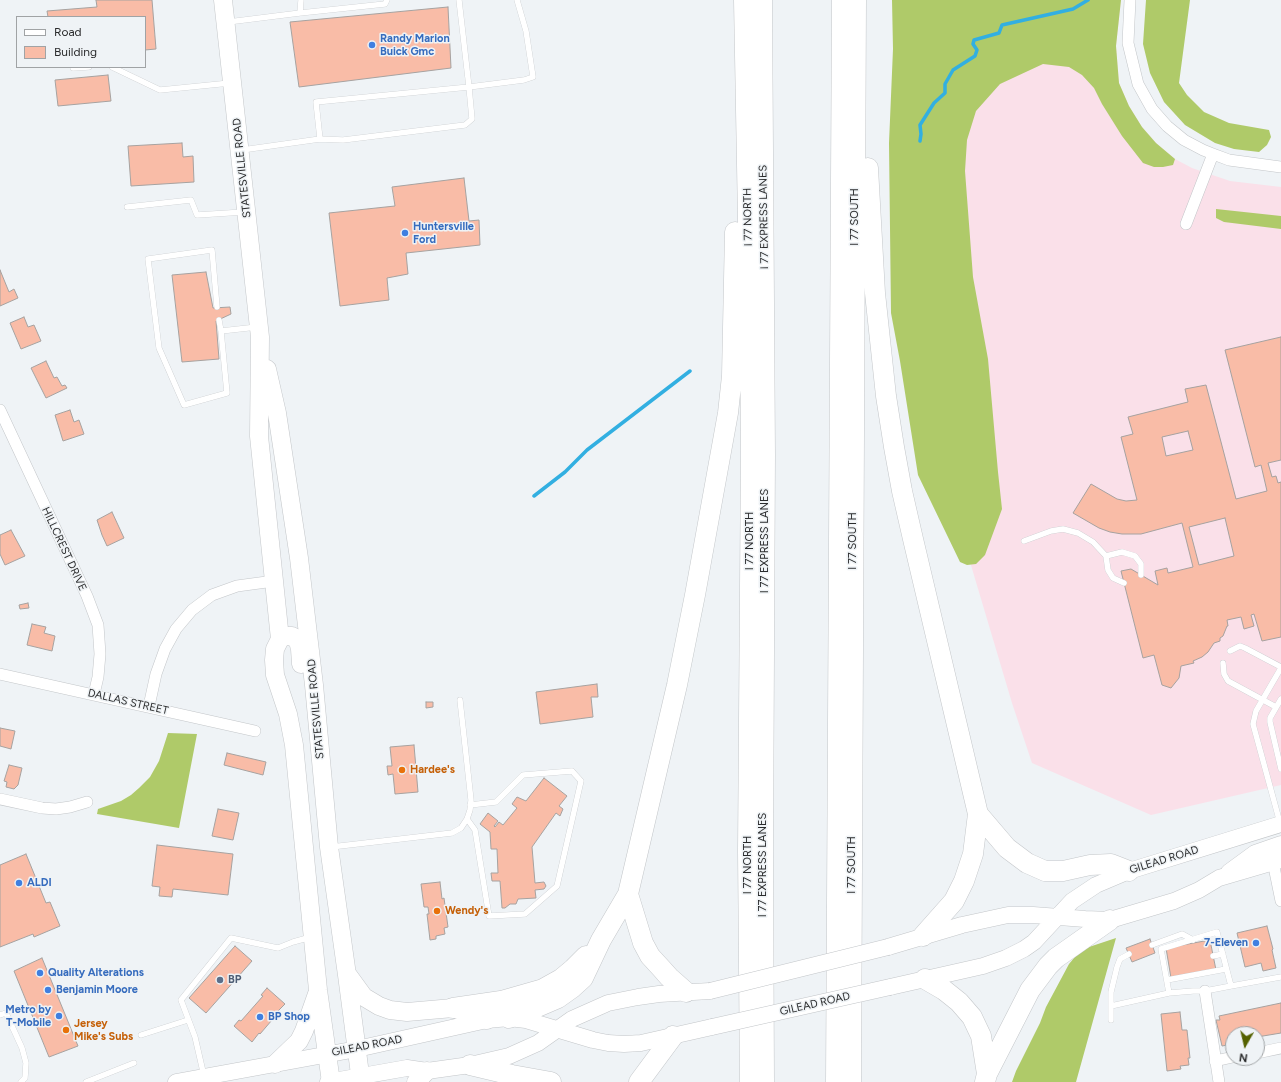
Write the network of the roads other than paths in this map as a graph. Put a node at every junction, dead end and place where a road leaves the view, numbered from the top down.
1 (223, 0) edge
2 (301, 0) edge
3 (387, 0) edge
4 (460, 0) edge
5 (517, 0) edge
6 (744, 0) edge
7 (762, 0) edge
8 (842, 0) edge
9 (858, 0) edge
10 (1130, 0) edge
11 (300, 13) junction
12 (225, 22) junction
13 (114, 68) edge
14 (232, 83) junction
15 (469, 87) junction
16 (745, 87) junction
17 (320, 139) junction
18 (240, 150) junction
19 (1213, 154) junction
20 (1281, 167) edge
21 (127, 207) dead end
22 (247, 212) junction
23 (1186, 224) dead end
24 (217, 307) dead end
25 (219, 320) dead end
26 (221, 331) junction
27 (260, 332) junction
28 (0, 410) edge
29 (1024, 541) dead end
30 (1106, 556) junction
31 (1141, 575) dead end
32 (274, 580) junction
33 (1124, 583) dead end
34 (280, 638) junction
35 (1230, 651) dead end
36 (1223, 663) dead end
37 (1281, 668) edge
38 (0, 674) edge
39 (314, 685) junction
40 (94, 694) junction
41 (1281, 699) edge
42 (460, 700) dead end
43 (1262, 700) junction
44 (149, 706) junction
45 (1276, 707) junction
46 (255, 731) dead end
47 (1281, 769) edge
48 (0, 799) edge
49 (87, 802) dead end
50 (470, 805) junction
51 (978, 814) junction
52 (467, 819) junction
53 (1280, 824) edge
54 (1281, 844) edge
55 (329, 847) junction
56 (1277, 861) edge
57 (1130, 871) junction
58 (1219, 878) junction
59 (628, 894) junction
60 (1281, 901) edge
61 (1059, 916) junction
62 (1110, 920) junction
63 (923, 936) junction
64 (314, 937) junction
65 (601, 940) junction
66 (1193, 940) junction
67 (1152, 945) dead end
68 (1129, 954) dead end
69 (1223, 954) junction
70 (1213, 956) dead end
71 (1226, 969) junction
72 (347, 975) junction
73 (1281, 977) edge
74 (925, 979) junction
75 (1167, 980) junction
76 (1231, 986) junction
77 (318, 990) junction
78 (1205, 991) junction
79 (686, 992) junction
80 (1169, 994) junction
81 (1111, 1006) junction
82 (453, 1008) junction
83 (0, 1015) edge
84 (509, 1018) junction
85 (188, 1020) junction
86 (487, 1020) junction
87 (1111, 1020) dead end
88 (557, 1030) junction
89 (141, 1035) dead end
90 (673, 1036) junction
91 (1281, 1048) edge
92 (357, 1049) junction
93 (1265, 1051) edge
94 (327, 1054) junction
95 (1225, 1059) edge
96 (1215, 1061) junction
97 (134, 1063) dead end
98 (275, 1064) junction
99 (470, 1065) junction
100 (237, 1076) edge
101 (204, 1077) junction
102 (421, 1077) edge
103 (986, 1078) edge
104 (361, 1079) edge
105 (21, 1082) edge
106 (86, 1082) edge
107 (176, 1082) edge
108 (330, 1082) edge
109 (551, 1082) edge
110 (638, 1082) edge
111 (750, 1082) edge
112 (764, 1082) edge
113 (836, 1082) edge
114 (850, 1082) edge
115 (1219, 1082) edge

1 - 12 main road, STATESVILLE ROAD
2 - 11 lane
3 - 11 lane
4 - 15 lane
5 - 15 lane
6 - 16 highway, I 77 NORTH
7 - 112 highway, I 77 EXPRESS LANES
8 - 113 highway
9 - 51 highway
9 - 114 highway, I 77 SOUTH
10 - 19 street
11 - 12 lane
12 - 14 main road, STATESVILLE ROAD
13 - 14 lane
14 - 18 main road, STATESVILLE ROAD
15 - 17 lane
15 - 17 lane
16 - 59 highway
16 - 111 highway, I 77 NORTH
17 - 18 lane
18 - 22 main road, STATESVILLE ROAD
19 - 20 street
19 - 23 street
21 - 22 lane
22 - 27 main road, STATESVILLE ROAD
24 - 26 lane
25 - 26 lane
26 - 27 lane
27 - 32 main road, STATESVILLE ROAD
27 - 39 main road, STATESVILLE ROAD
28 - 40 street, HILLCREST DRIVE
29 - 30 lane
30 - 31 lane
30 - 33 lane
32 - 34 main road, STATESVILLE ROAD
32 - 44 street
34 - 39 main road
34 - 64 main road, STATESVILLE ROAD
35 - 37 lane
36 - 43 lane
37 - 43 lane
38 - 40 street, DALLAS STREET
39 - 55 main road, STATESVILLE ROAD
40 - 44 street, DALLAS STREET
41 - 45 lane
42 - 50 lane
43 - 45 lane
43 - 53 lane
44 - 46 street, DALLAS STREET
45 - 47 lane
48 - 49 street
50 - 52 lane
50 - 52 lane
51 - 57 highway
51 - 63 highway
52 - 55 lane
53 - 57 main road, GILEAD ROAD
54 - 58 main road
55 - 72 main road, STATESVILLE ROAD
56 - 58 main road
56 - 60 street
57 - 61 main road, GILEAD ROAD
58 - 62 main road
59 - 65 highway
59 - 79 highway
61 - 62 main road
61 - 63 main road
61 - 74 main road, GILEAD ROAD
62 - 103 highway
63 - 79 main road, bridge
64 - 77 main road, STATESVILLE ROAD
64 - 85 lane
65 - 82 highway
65 - 84 highway
66 - 67 lane
66 - 69 lane
66 - 75 lane
68 - 81 lane
69 - 70 lane
69 - 71 lane
71 - 75 lane
71 - 76 lane
72 - 82 main road
72 - 92 main road, STATESVILLE ROAD
73 - 76 lane
74 - 90 main road, GILEAD ROAD, bridge
74 - 103 highway
75 - 80 lane
76 - 78 lane
77 - 94 main road, STATESVILLE ROAD
77 - 98 main road
78 - 80 lane
78 - 96 street
79 - 88 main road
80 - 81 lane
81 - 87 lane
82 - 86 main road
83 - 105 lane
84 - 86 main road, GILEAD ROAD
84 - 88 main road, GILEAD ROAD
85 - 89 lane
85 - 101 lane
86 - 92 main road, GILEAD ROAD
88 - 90 main road, GILEAD ROAD
88 - 99 main road
90 - 110 highway
91 - 93 street
92 - 94 main road, GILEAD ROAD
92 - 104 main road, STATESVILLE ROAD
94 - 98 main road, GILEAD ROAD
94 - 108 main road, STATESVILLE ROAD
95 - 96 street
96 - 115 street
97 - 106 lane
98 - 100 main road, GILEAD ROAD
99 - 102 main road
99 - 109 highway
100 - 101 main road, GILEAD ROAD
101 - 107 main road, GILEAD ROAD
102 - 104 main road
104 - 108 main road

